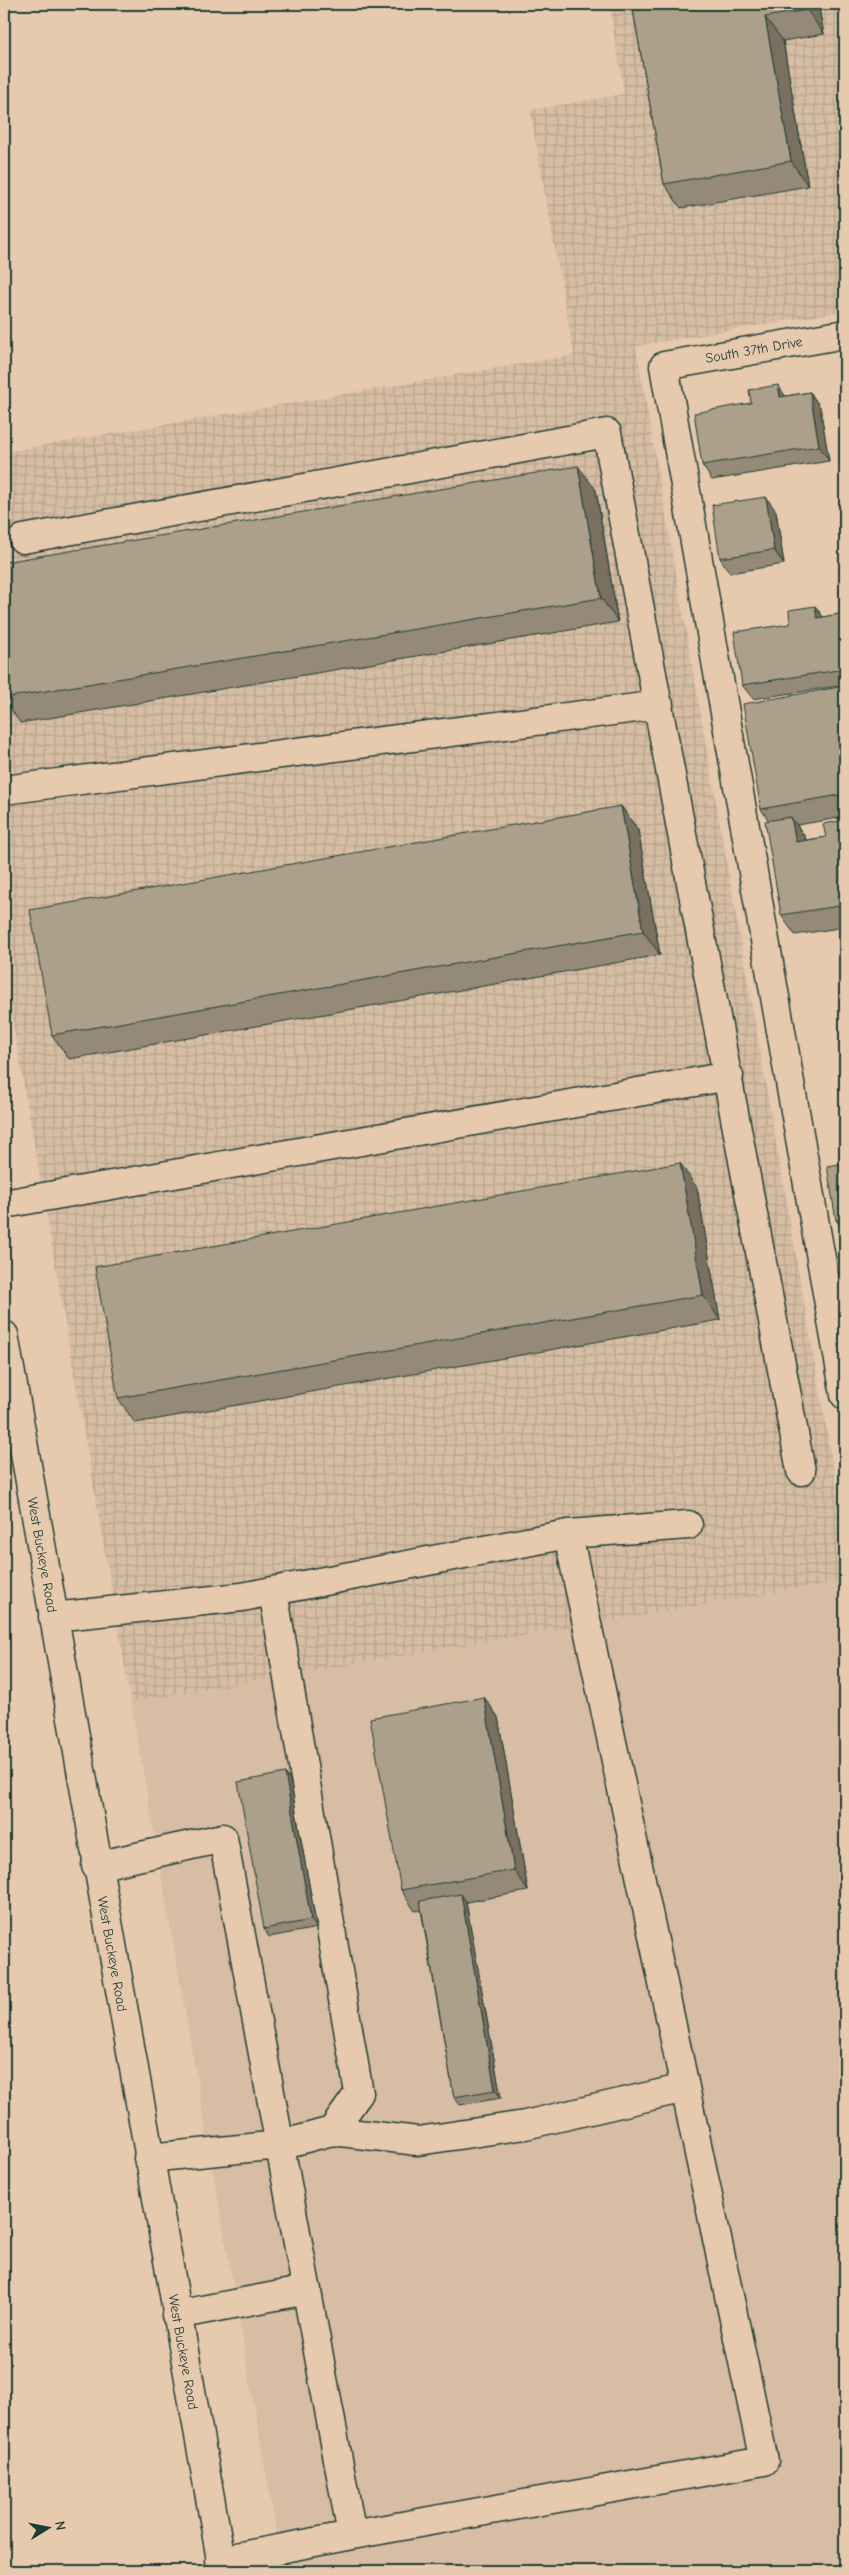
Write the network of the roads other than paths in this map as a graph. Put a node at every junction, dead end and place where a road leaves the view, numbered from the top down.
1 (845, 334) edge
2 (22, 539) dead end
3 (659, 705) junction
4 (4, 790) edge
5 (729, 1076) junction
6 (4, 1204) edge
7 (4, 1336) edge
8 (845, 1395) edge
9 (801, 1471) dead end
10 (688, 1525) dead end
11 (568, 1534) junction
12 (273, 1591) junction
13 (53, 1617) junction
14 (96, 1866) junction
15 (686, 2088) junction
16 (332, 2131) junction
17 (280, 2144) junction
18 (148, 2158) junction
19 (307, 2290) junction
20 (176, 2315) junction
21 (352, 2535) junction
22 (222, 2565) edge

1 - 8 main road, South 37th Drive
2 - 3 main road
3 - 4 main road
3 - 5 main road
5 - 6 main road
5 - 9 main road
7 - 13 main road, West Buckeye Road
10 - 11 main road
11 - 12 main road
11 - 15 main road
12 - 13 main road
12 - 16 main road
13 - 14 main road, West Buckeye Road
14 - 17 main road
14 - 18 main road, West Buckeye Road
15 - 16 main road
15 - 21 main road
16 - 17 main road
17 - 18 main road
17 - 19 main road
18 - 20 main road, West Buckeye Road
19 - 20 main road
19 - 21 main road
20 - 22 main road, West Buckeye Road
21 - 22 main road

